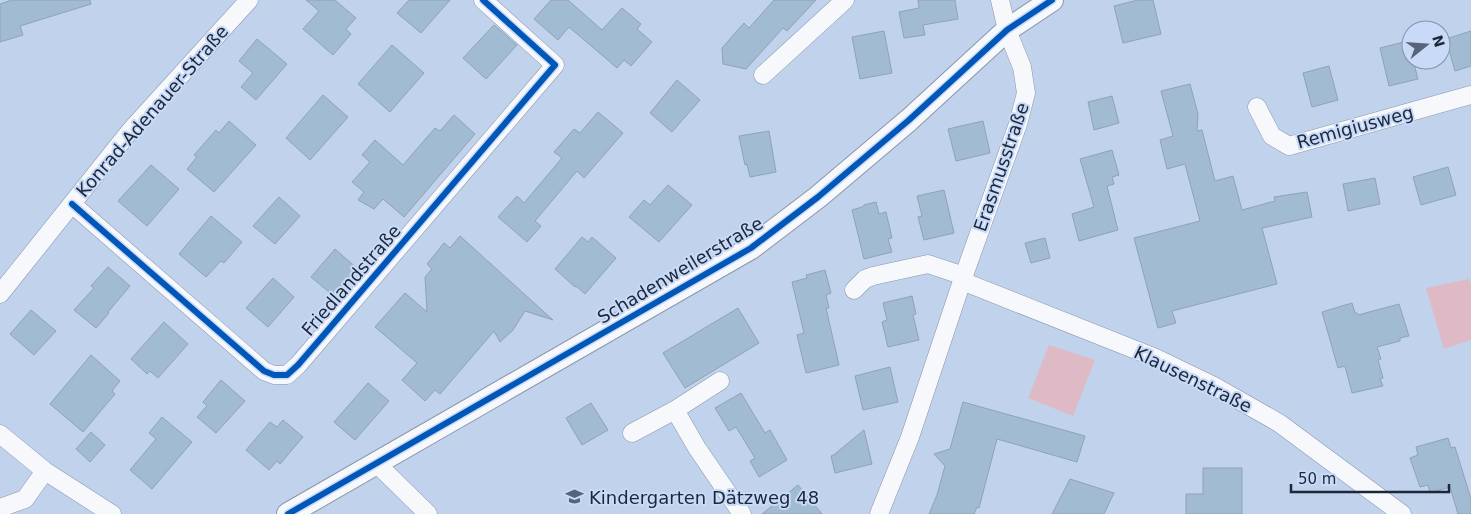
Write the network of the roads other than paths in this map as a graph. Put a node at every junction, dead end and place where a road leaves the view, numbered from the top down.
1 (249, 0) edge
2 (483, 0) edge
3 (845, 0) edge
4 (1000, 0) edge
5 (1052, 0) edge
6 (1007, 30) junction
7 (763, 75) dead end
8 (1471, 95) edge
9 (1257, 107) dead end
10 (72, 204) junction
11 (963, 278) junction
12 (854, 290) dead end
13 (0, 294) edge
14 (720, 382) dead end
15 (675, 410) junction
16 (632, 433) dead end
17 (0, 434) edge
18 (376, 463) junction
19 (45, 471) junction
20 (0, 508) edge
21 (112, 514) edge
22 (288, 514) edge
23 (428, 514) edge
24 (742, 514) edge
25 (879, 514) edge
26 (1402, 514) edge

1 - 10 street, Konrad-Adenauer-Straße
2 - 10 street, Friedlandstraße
3 - 7 street
4 - 6 street, Erasmusstraße
5 - 6 street, Schadenweilerstraße
6 - 11 street, Erasmusstraße
6 - 18 street, Schadenweilerstraße
8 - 9 street, Remigiusweg
10 - 13 street, Konrad-Adenauer-Straße
11 - 12 street
11 - 25 street, Erasmusstraße
11 - 26 street, Klausenstraße
14 - 15 street
15 - 16 street
15 - 24 street
17 - 19 street
18 - 22 street, Schadenweilerstraße
18 - 23 street
19 - 20 street
19 - 21 street

